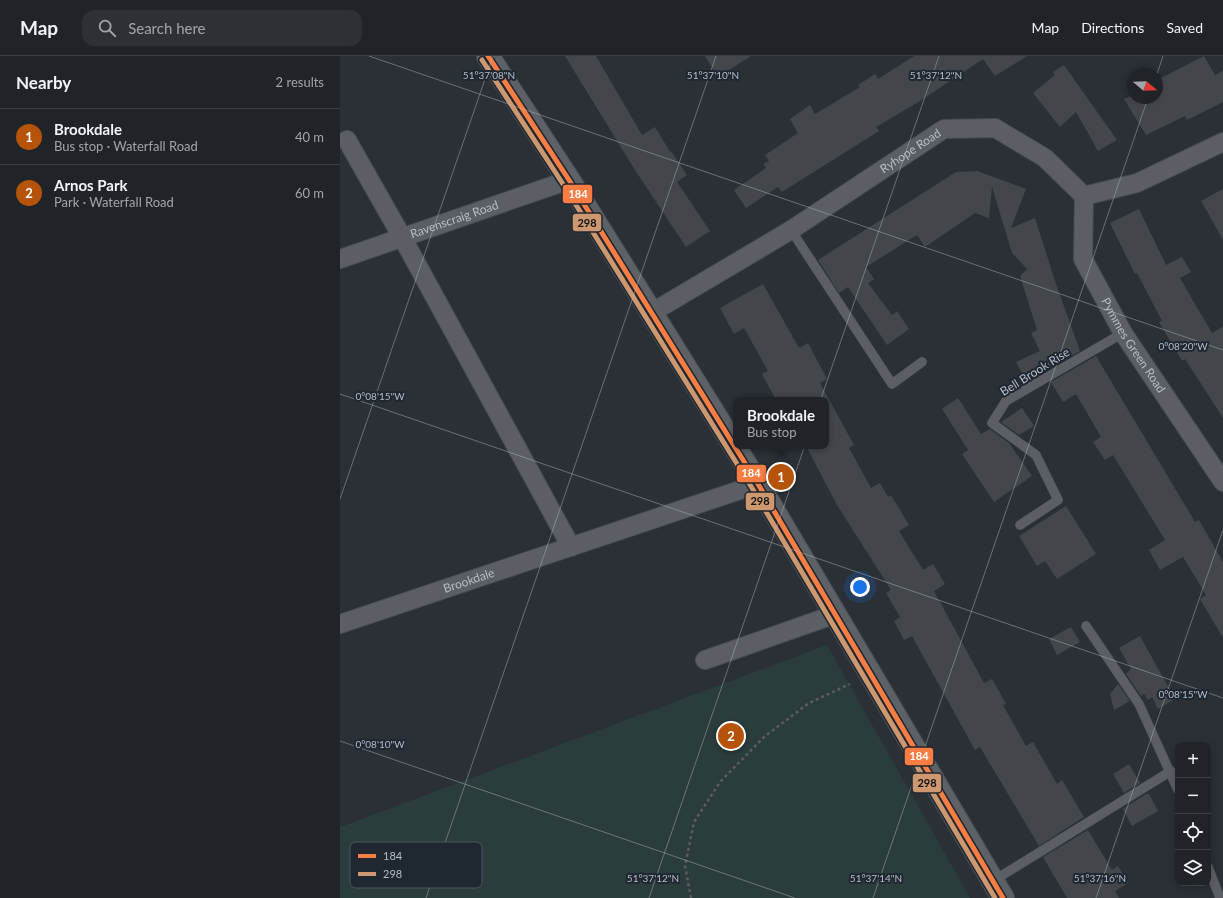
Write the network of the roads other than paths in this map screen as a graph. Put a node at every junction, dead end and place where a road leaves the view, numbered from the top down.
1 (494, 58) edge
2 (347, 140) dead end
3 (1223, 142) edge
4 (569, 180) junction
5 (1084, 196) junction
6 (791, 230) junction
7 (402, 237) junction
8 (340, 259) edge
9 (652, 313) junction
10 (1123, 333) junction
11 (922, 362) dead end
12 (733, 444) edge
13 (736, 449) edge
14 (1223, 482) edge
15 (758, 484) junction
16 (1020, 525) dead end
17 (572, 546) junction
18 (836, 614) junction
19 (340, 624) edge
20 (1086, 626) dead end
21 (705, 660) dead end
22 (1171, 771) junction
23 (1175, 782) edge
24 (1211, 875) edge
25 (998, 890) edge
26 (1220, 898) edge

1 - 4 main road
2 - 7 street
3 - 5 street
4 - 7 street, Ravenscraig Road
4 - 9 main road
5 - 6 street, Ryhope Road
5 - 10 street, Pymmes Green Road
6 - 9 street, Ryhope Road
6 - 11 lane
7 - 8 street, Ravenscraig Road
7 - 17 street
9 - 12 main road
10 - 14 street, Pymmes Green Road
10 - 16 lane, Bell Brook Rise
13 - 15 main road
15 - 17 street, Brookdale
15 - 18 main road
17 - 19 street, Brookdale
18 - 21 street
18 - 25 main road
20 - 22 lane
22 - 23 lane
22 - 25 lane
24 - 26 lane

